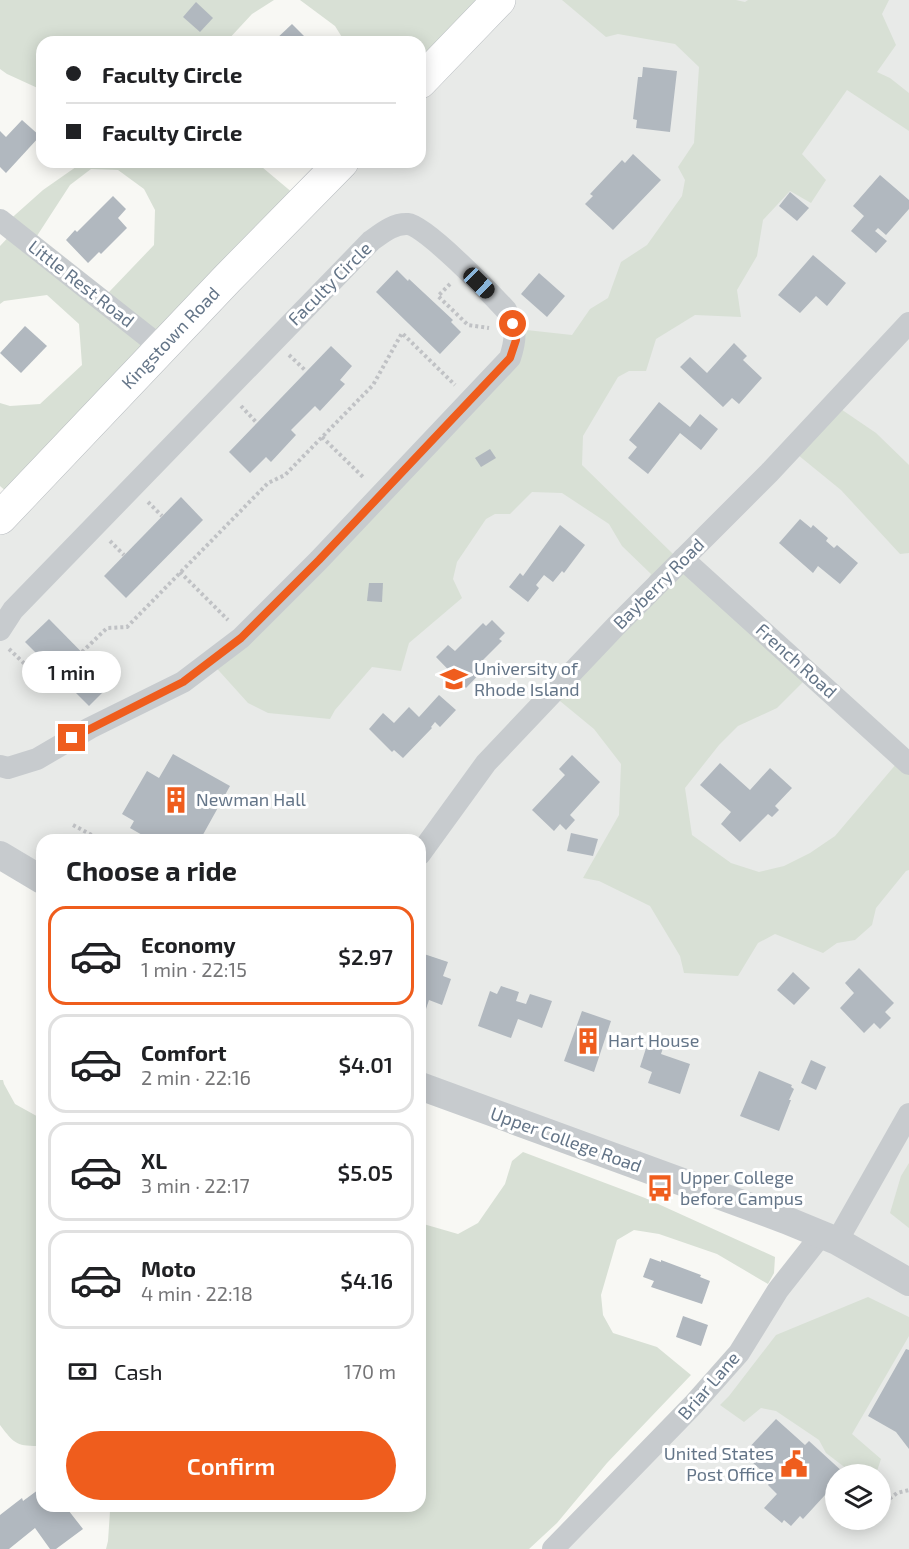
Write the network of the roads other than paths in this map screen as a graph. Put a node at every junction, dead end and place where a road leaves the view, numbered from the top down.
1 (499, 0) edge
2 (426, 76) edge
3 (336, 168) edge
4 (0, 220) edge
5 (909, 323) edge
6 (162, 348) junction
7 (0, 518) edge
8 (683, 559) junction
9 (4, 639) edge
10 (909, 764) edge
11 (0, 766) edge
12 (426, 847) edge
13 (0, 855) edge
14 (36, 876) edge
15 (426, 1088) edge
16 (909, 1114) edge
17 (829, 1237) junction
18 (909, 1282) edge
19 (553, 1549) edge

1 - 2 main road
3 - 6 main road, Kingstown Road
4 - 6 street, Little Rest Road
5 - 8 street, Bayberry Road
6 - 7 main road, Kingstown Road
8 - 10 street, French Road
8 - 12 street, Bayberry Road
9 - 11 street, Faculty Circle
13 - 14 street
15 - 17 street, Upper College Road
16 - 17 street, Briar Lane
17 - 18 street, Upper College Road
17 - 19 street, Briar Lane

